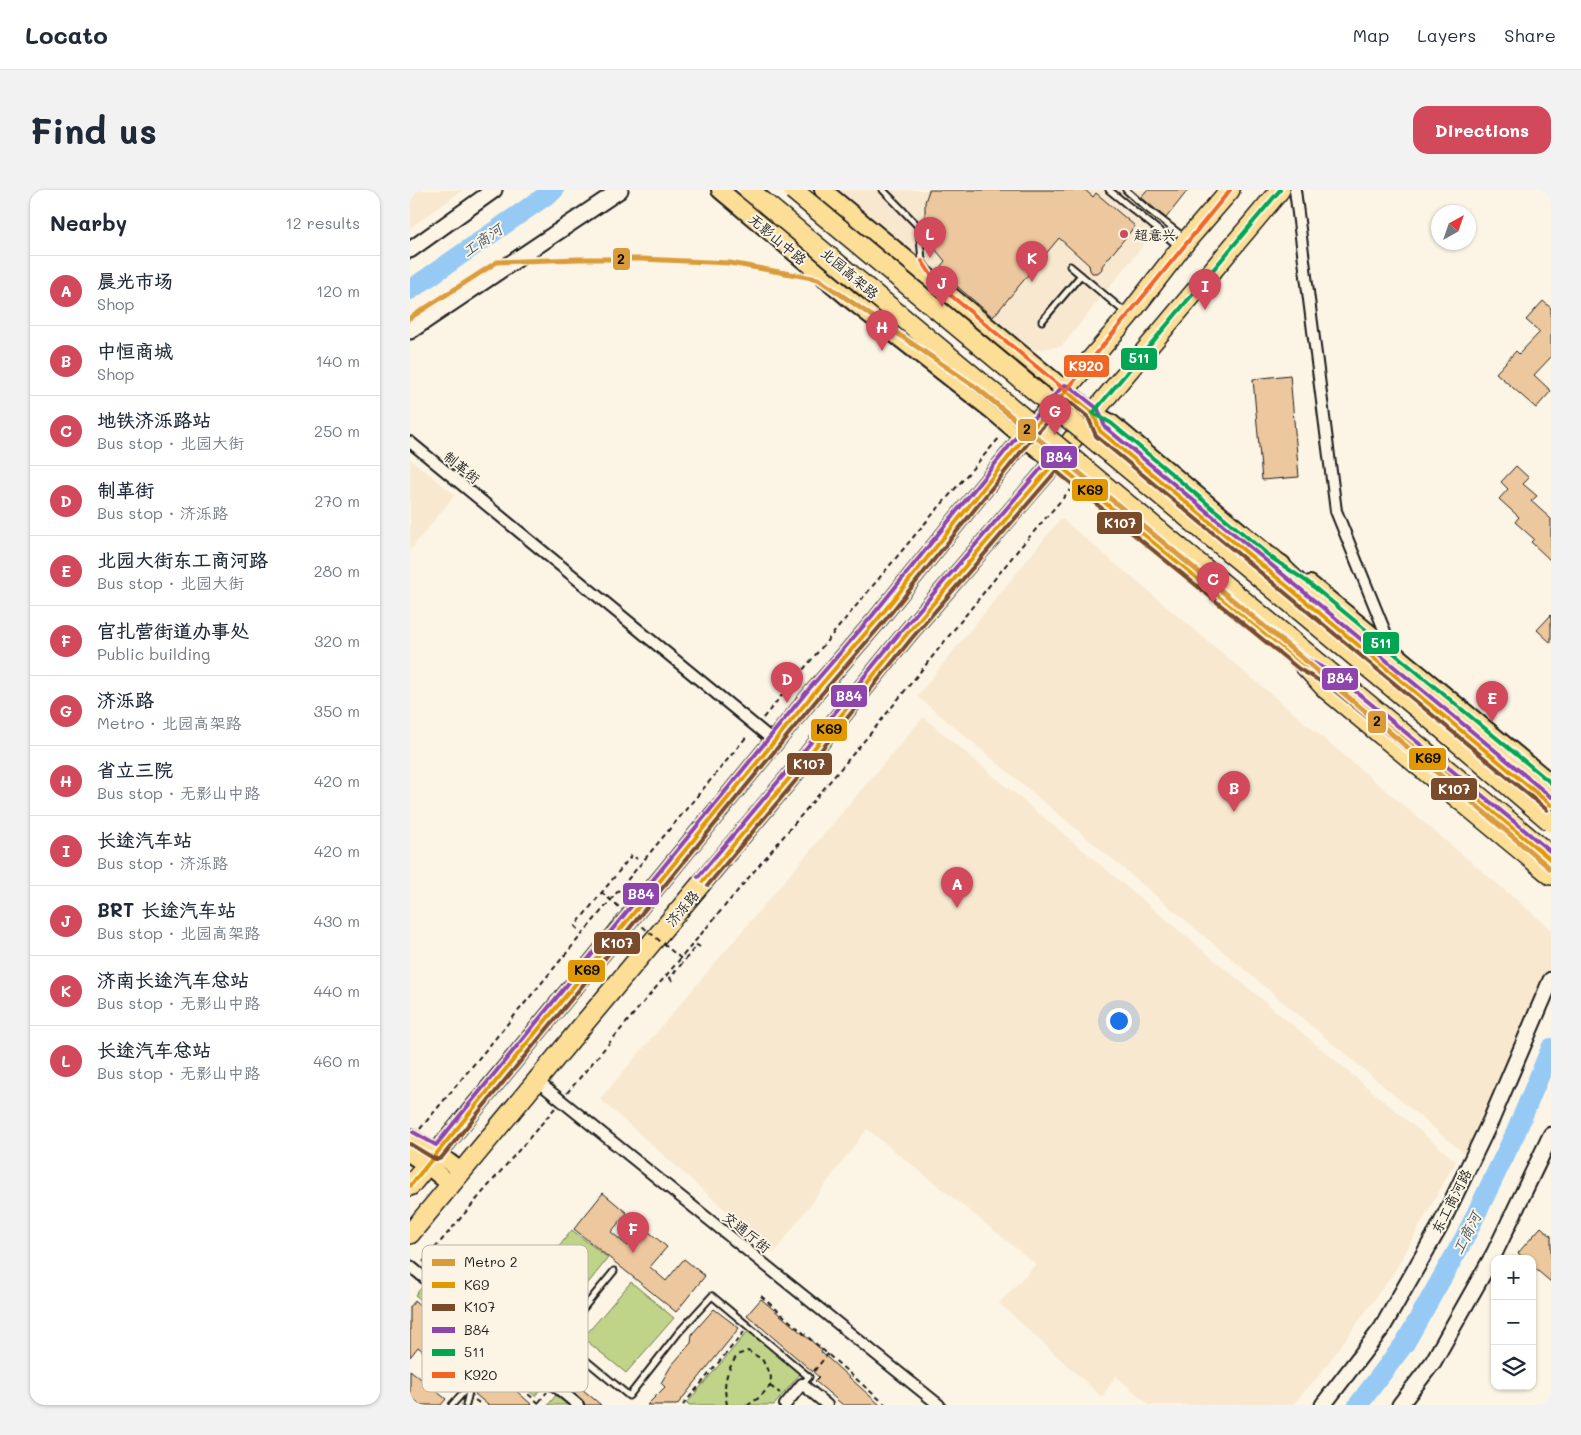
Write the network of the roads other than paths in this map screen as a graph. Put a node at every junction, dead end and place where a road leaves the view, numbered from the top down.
1 (494, 190) edge
2 (620, 190) edge
3 (720, 190) edge
4 (749, 190) edge
5 (793, 190) edge
6 (823, 190) edge
7 (883, 190) edge
8 (1109, 190) edge
9 (1126, 190) edge
10 (1230, 190) edge
11 (1280, 190) edge
12 (1294, 190) edge
13 (1184, 244) junction
14 (410, 250) edge
15 (1070, 266) dead end
16 (1081, 275) junction
17 (937, 284) junction
18 (1129, 315) junction
19 (1042, 322) dead end
20 (410, 331) edge
21 (1066, 390) junction
22 (1093, 413) junction
23 (1024, 438) junction
24 (410, 442) edge
25 (1055, 462) junction
26 (1272, 558) junction
27 (1298, 594) junction
28 (1392, 650) junction
29 (1303, 664) junction
30 (775, 742) junction
31 (1551, 783) edge
32 (1551, 797) edge
33 (1551, 804) edge
34 (1551, 822) edge
35 (1551, 856) edge
36 (1551, 860) edge
37 (1551, 875) edge
38 (1551, 980) edge
39 (537, 1081) junction
40 (1551, 1135) edge
41 (411, 1143) edge
42 (432, 1159) junction
43 (456, 1179) junction
44 (410, 1186) edge
45 (410, 1234) edge
46 (614, 1271) dead end
47 (588, 1303) edge
48 (588, 1362) edge
49 (806, 1380) junction
50 (463, 1392) edge
51 (469, 1392) edge
52 (563, 1392) edge
53 (410, 1402) edge
54 (414, 1405) edge
55 (452, 1405) edge
56 (466, 1405) edge
57 (578, 1405) edge
58 (786, 1405) edge
59 (827, 1405) edge
60 (939, 1405) edge
61 (1323, 1405) edge
62 (1400, 1405) edge

1 - 14 street
2 - 20 street
3 - 23 main road, 无影山中路
4 - 35 highway, 北园高架路, bridge
5 - 34 highway, 北园高架路, bridge
6 - 17 main road
7 - 17 lane
8 - 13 lane
9 - 13 lane
10 - 13 highway
11 - 22 highway, 济泺路
12 - 28 street
13 - 18 highway
15 - 16 lane
16 - 18 lane
16 - 19 lane
17 - 21 main road
18 - 21 highway
21 - 22 main road
21 - 23 highway
22 - 25 highway, 济泺路
22 - 26 main road
22 - 27 main road
23 - 25 main road, 无影山中路
23 - 30 highway
24 - 30 street, 制革街
25 - 29 main road, 无影山中路
25 - 39 highway, 济泺路
26 - 27 main road
26 - 28 main road
26 - 32 highway
27 - 33 main road
28 - 31 main road
29 - 36 main road, 无影山中路
29 - 37 highway
30 - 42 highway
38 - 61 street, 东工商河路
39 - 43 highway, 济泺路
39 - 60 street, 交通厅街
40 - 62 street
41 - 42 main road
42 - 43 main road
42 - 44 highway
43 - 45 highway, 济泺路
46 - 47 lane
48 - 49 lane
49 - 58 street
49 - 59 street
50 - 55 lane
51 - 56 lane
52 - 57 street
53 - 54 lane

